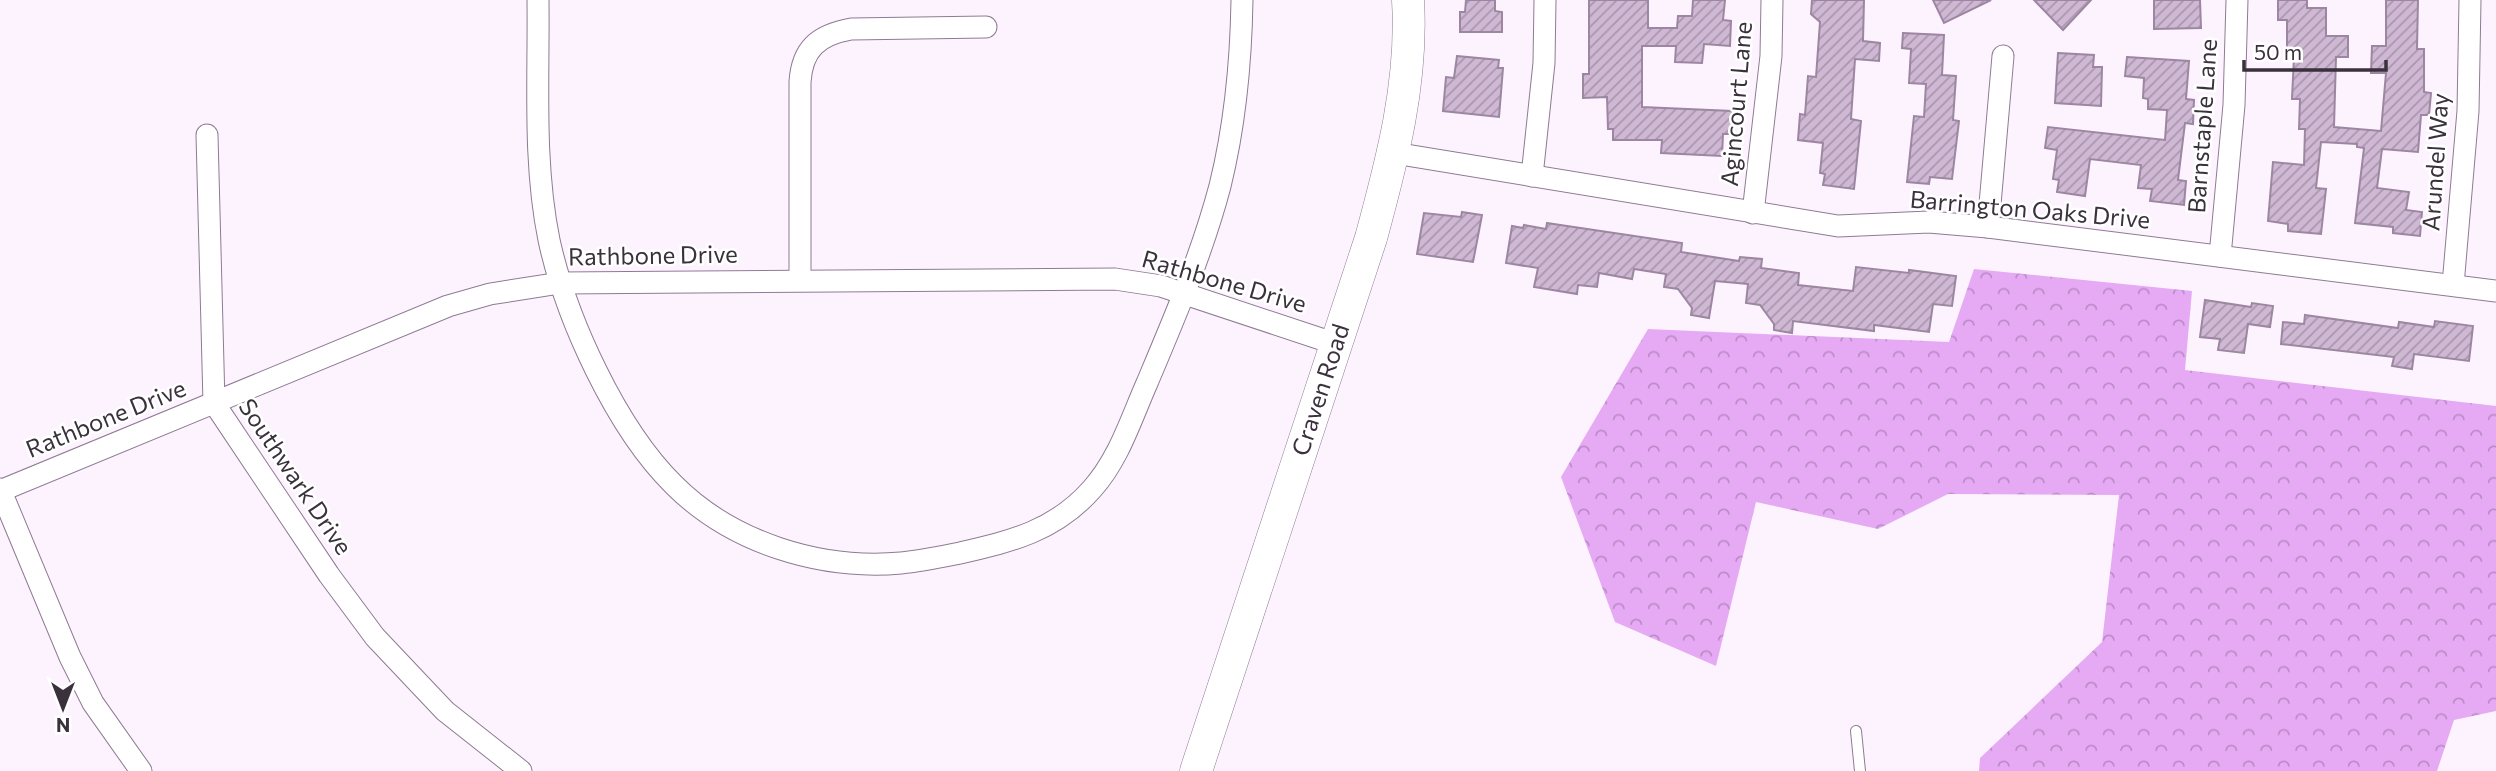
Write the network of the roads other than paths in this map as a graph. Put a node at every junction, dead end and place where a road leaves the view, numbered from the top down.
1 (538, 0) edge
2 (1242, 0) edge
3 (1408, 0) edge
4 (1545, 0) edge
5 (1772, 0) edge
6 (2236, 0) edge
7 (2470, 0) edge
8 (986, 27) dead end
9 (2003, 56) dead end
10 (207, 135) dead end
11 (1394, 153) junction
12 (1532, 176) junction
13 (1753, 214) junction
14 (1988, 227) junction
15 (2220, 256) junction
16 (800, 281) junction
17 (560, 283) junction
18 (2453, 285) junction
19 (2496, 291) edge
20 (1185, 293) junction
21 (1336, 344) junction
22 (214, 403) junction
23 (0, 490) edge
24 (1856, 731) dead end
25 (141, 771) edge
26 (521, 771) edge
27 (1196, 771) edge
28 (1860, 771) edge

1 - 17 street
2 - 20 street
3 - 11 street, Craven Road
4 - 12 street
5 - 13 street, Agincourt Lane
6 - 15 street, Barnstaple Lane
7 - 18 street, Arundel Way
8 - 16 street
9 - 14 street
10 - 22 street, Southwark Drive
11 - 12 street, Barrington Oaks Drive
11 - 21 street, Craven Road
12 - 13 street, Barrington Oaks Drive
13 - 14 street, Barrington Oaks Drive
14 - 15 street, Barrington Oaks Drive
15 - 18 street, Barrington Oaks Drive
16 - 17 street, Rathbone Drive
16 - 20 street, Rathbone Drive
17 - 20 street
17 - 22 street, Rathbone Drive
18 - 19 street, Barrington Oaks Drive
20 - 21 street, Rathbone Drive
21 - 27 street, Craven Road
22 - 23 street, Rathbone Drive
22 - 26 street, Southwark Drive
23 - 25 street
24 - 28 lane

